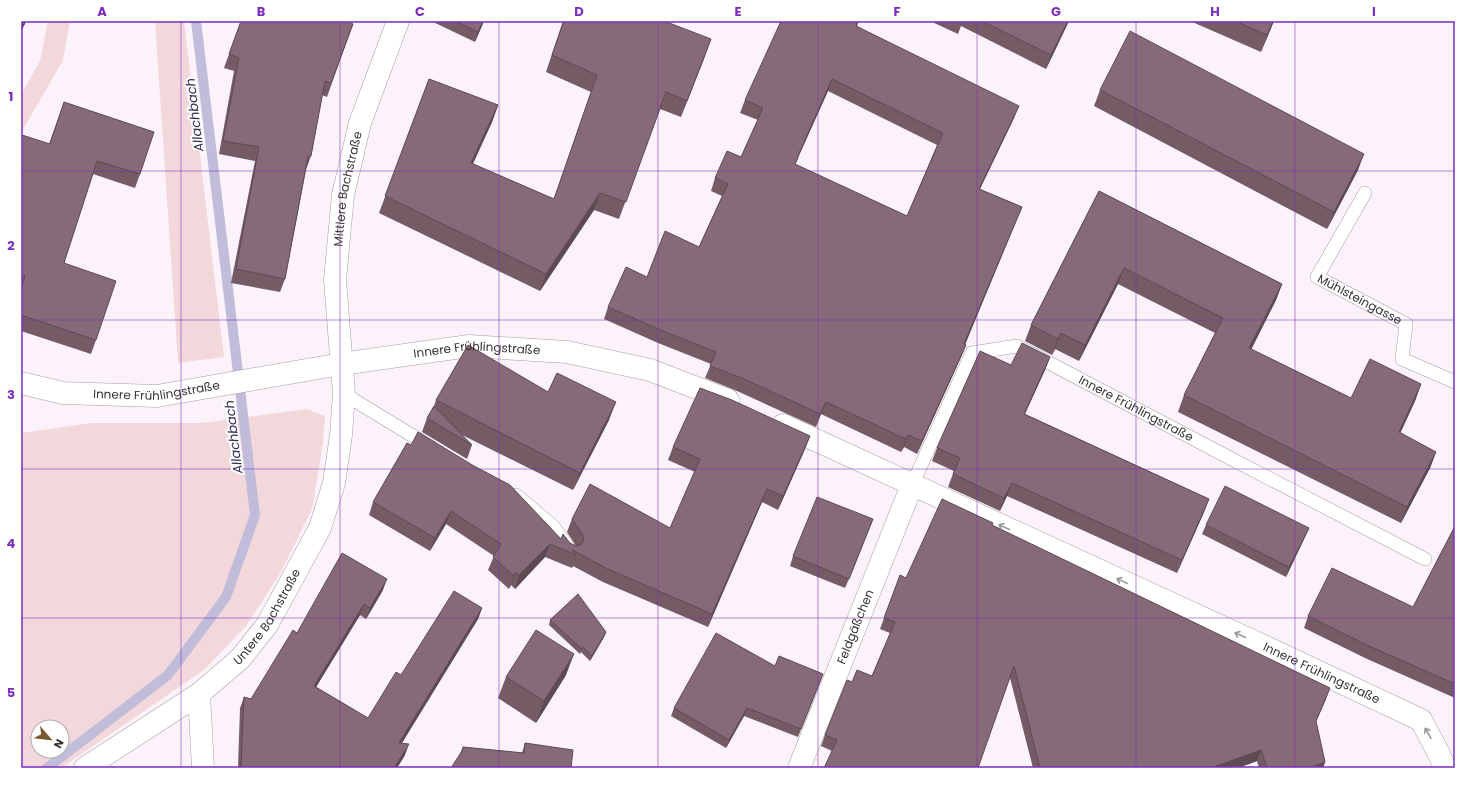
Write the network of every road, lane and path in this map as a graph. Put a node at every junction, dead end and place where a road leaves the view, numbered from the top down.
1 (398, 21) edge
2 (1364, 193) dead end
3 (341, 364) junction
4 (1455, 382) edge
5 (21, 383) edge
6 (344, 394) junction
7 (747, 408) edge
8 (768, 418) edge
9 (441, 453) edge
10 (912, 485) junction
11 (506, 490) edge
12 (571, 551) edge
13 (1425, 559) dead end
14 (199, 694) junction
15 (85, 768) edge
16 (203, 768) edge
17 (800, 768) edge
18 (1445, 768) edge

1 - 3 street, Mittlere Bachstraße
2 - 4 lane, Mühlsteingasse
3 - 5 street, Innere Frühlingstraße
3 - 6 street, Untere Bachstraße
3 - 7 street, Innere Frühlingstraße
6 - 9 lane
6 - 14 street, Untere Bachstraße
8 - 10 street, Innere Frühlingstraße
10 - 13 lane, Innere Frühlingstraße
10 - 17 street, Feldgäßchen
18 -> 10 street, Innere Frühlingstraße
11 - 12 lane
14 - 15 street, Untere Bachstraße
14 - 16 street

